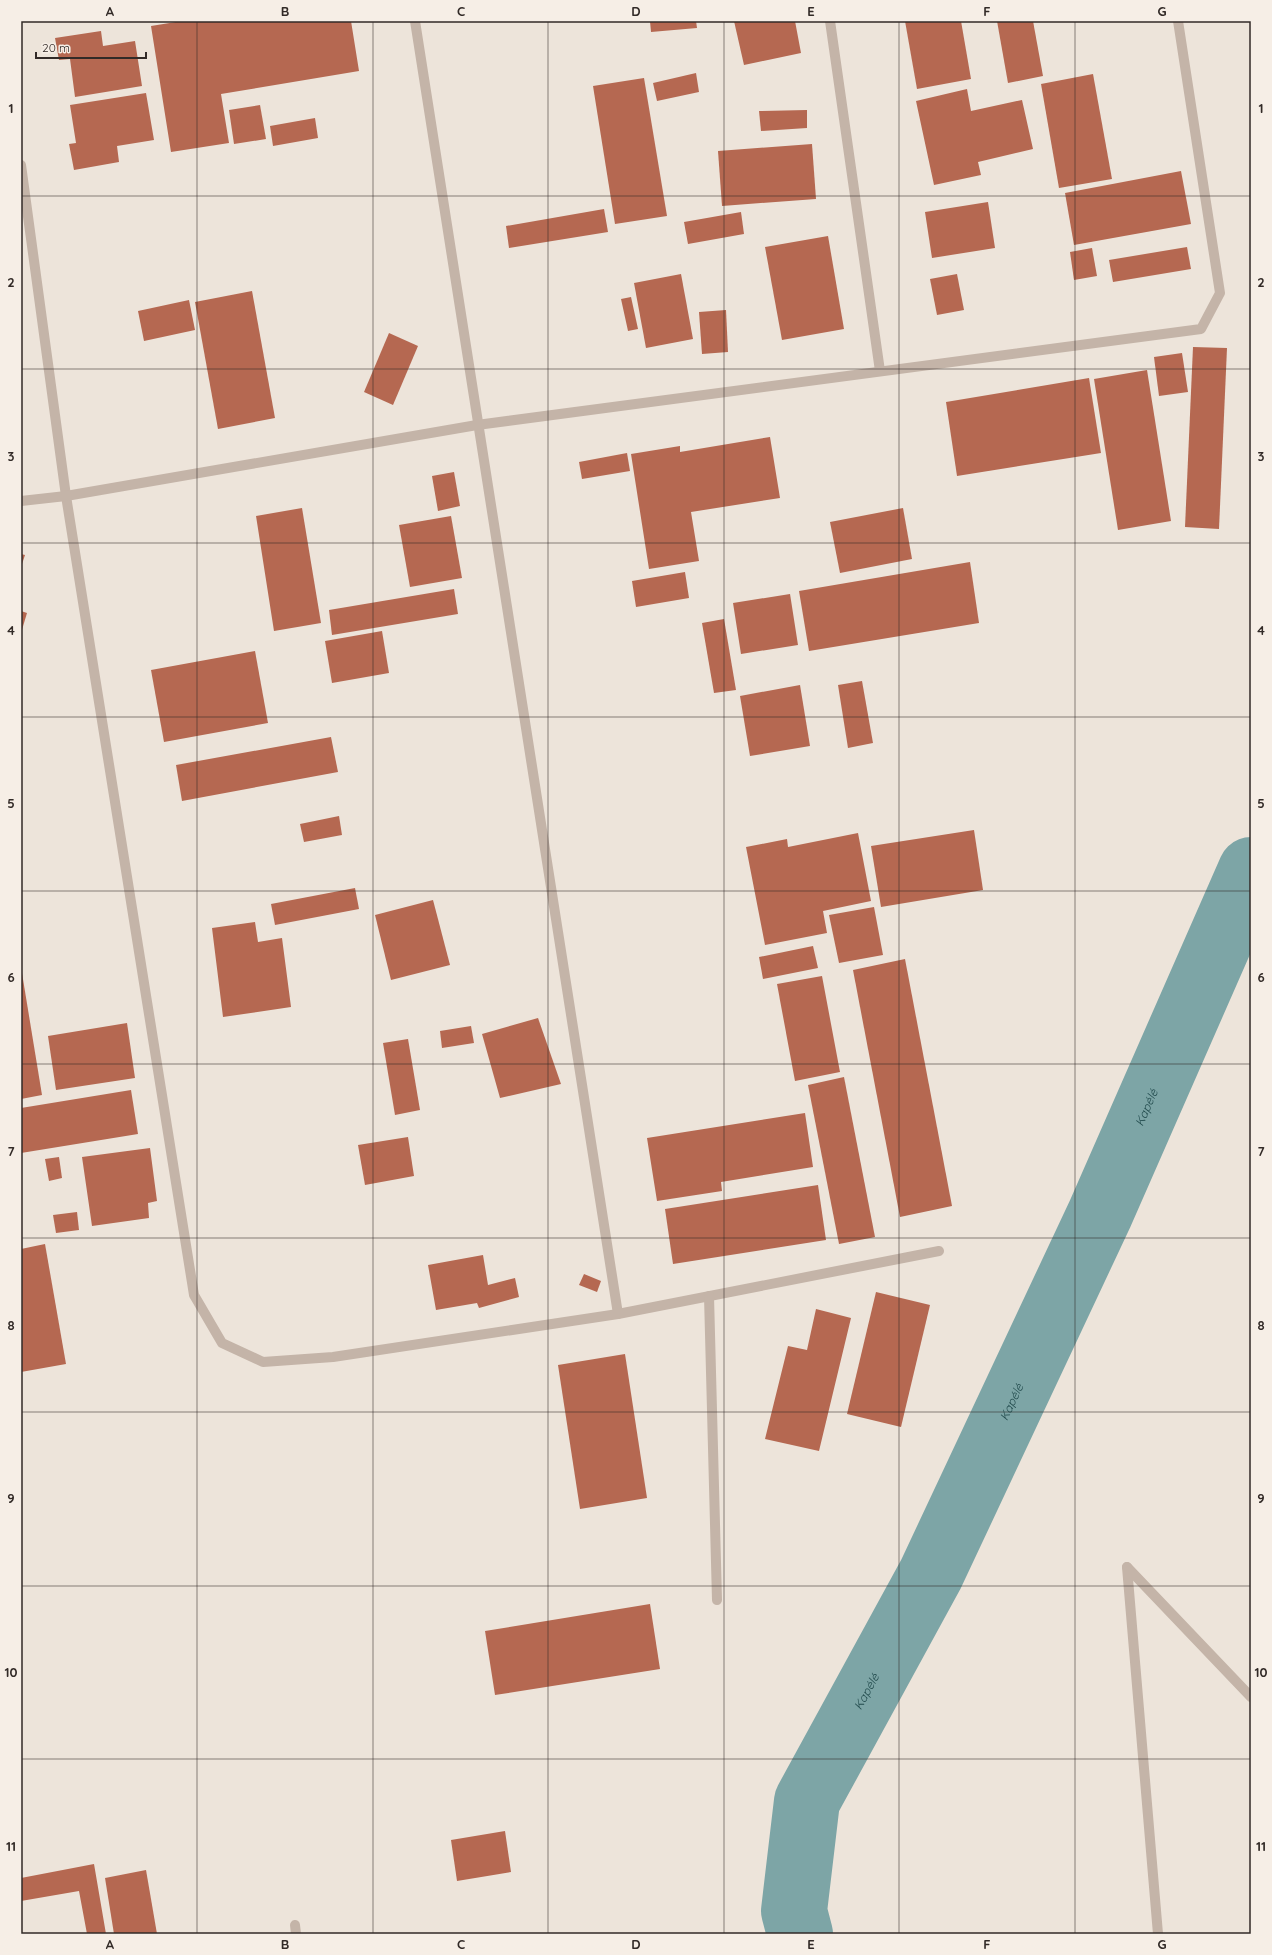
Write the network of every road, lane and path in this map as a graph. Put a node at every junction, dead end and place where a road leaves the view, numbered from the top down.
1 (415, 21) edge
2 (830, 21) edge
3 (1178, 21) edge
4 (21, 165) edge
5 (880, 371) junction
6 (477, 425) junction
7 (66, 496) junction
8 (21, 501) edge
9 (940, 1251) dead end
10 (709, 1296) junction
11 (618, 1314) junction
12 (718, 1600) dead end
13 (1251, 1697) edge
14 (1158, 1934) edge

1 - 6 street
2 - 5 street
3 - 5 street
4 - 7 street
5 - 6 street
6 - 7 street
6 - 11 street
7 - 8 street
7 - 11 street
9 - 10 street
10 - 11 street
10 - 12 street
13 - 14 street

